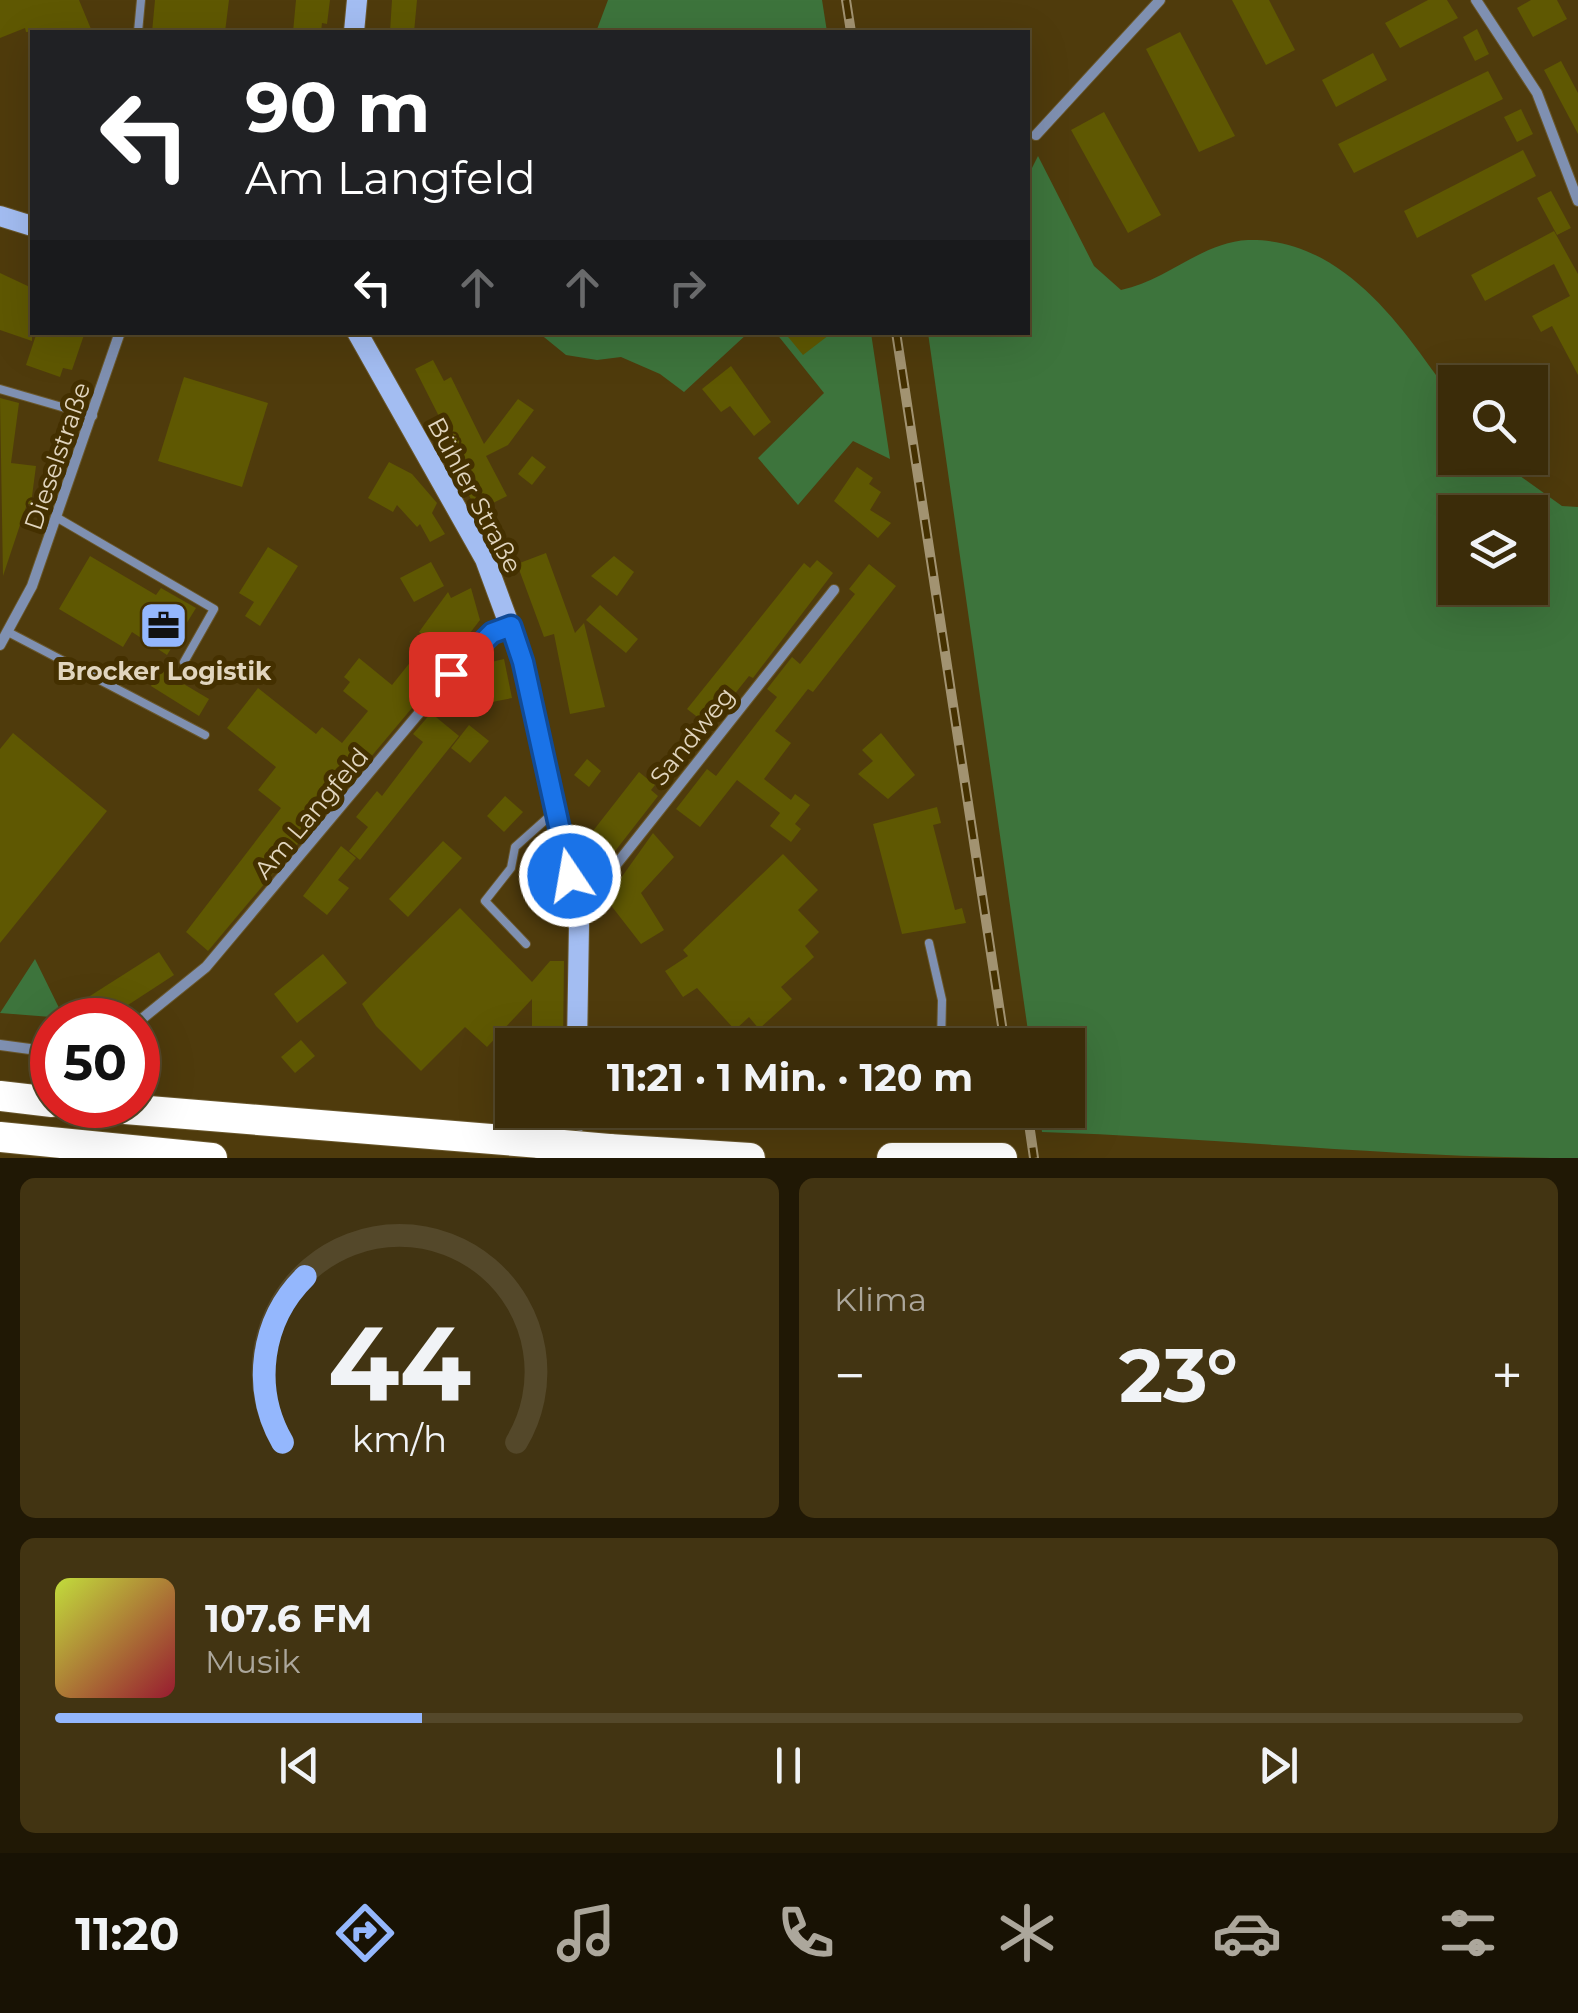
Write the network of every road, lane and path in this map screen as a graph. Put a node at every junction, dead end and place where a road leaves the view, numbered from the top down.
1 (141, 0) edge
2 (357, 0) edge
3 (1160, 0) edge
4 (1476, 0) edge
5 (138, 30) edge
6 (354, 30) edge
7 (1036, 135) dead end
8 (1578, 200) edge
9 (0, 216) edge
10 (30, 225) edge
11 (119, 335) edge
12 (359, 335) edge
13 (0, 389) edge
14 (93, 416) junction
15 (56, 516) junction
16 (834, 590) dead end
17 (511, 626) junction
18 (8, 632) junction
19 (0, 645) edge
20 (184, 662) dead end
21 (205, 735) dead end
22 (556, 811) junction
23 (574, 896) junction
24 (928, 943) dead end
25 (526, 944) dead end
26 (160, 1004) edge
27 (577, 1028) edge
28 (941, 1028) edge
29 (0, 1046) edge
30 (30, 1049) edge
31 (0, 1096) edge
32 (30, 1099) edge
33 (160, 1112) edge
34 (572, 1128) edge
35 (0, 1137) edge
36 (212, 1158) edge
37 (570, 1158) edge
38 (750, 1158) edge
39 (892, 1158) edge
40 (1002, 1158) edge

1 - 5 lane
2 - 6 main road
3 - 7 street
4 - 8 street
9 - 10 main road
11 - 14 street, Dieselstraße
12 - 17 main road, Bühler Straße
13 - 14 lane
14 - 15 street, Dieselstraße
15 - 18 street, Dieselstraße
15 - 20 lane
16 - 23 street, Sandweg
17 - 22 main road, Bühler Straße
17 - 26 street, Am Langfeld
18 - 19 street, Dieselstraße
18 - 21 lane
22 - 23 main road, Bühler Straße
22 - 25 lane
23 - 27 main road, Bühler Straße
24 - 28 lane
29 - 30 street
31 - 32 highway
33 - 38 highway, bridge
34 - 37 main road
35 - 36 highway
39 - 40 highway

